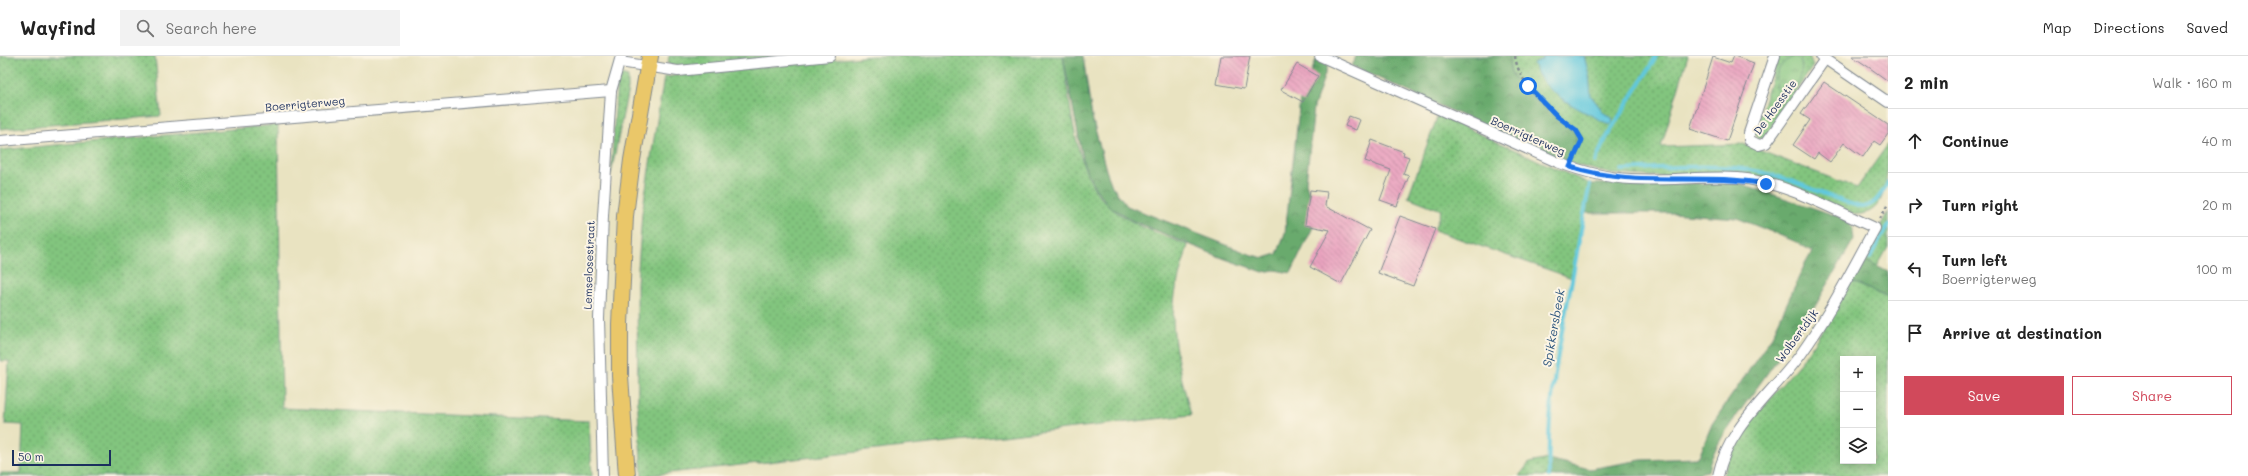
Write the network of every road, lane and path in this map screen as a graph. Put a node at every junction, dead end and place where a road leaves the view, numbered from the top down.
1 (830, 56) edge
2 (1320, 56) edge
3 (1515, 56) edge
4 (1775, 56) edge
5 (1823, 57) edge
6 (621, 59) edge
7 (649, 61) edge
8 (611, 91) junction
9 (1888, 102) edge
10 (0, 141) edge
11 (1570, 167) junction
12 (1888, 204) edge
13 (1875, 228) junction
14 (603, 476) edge
15 (627, 476) edge
16 (1718, 476) edge

1 - 7 street
2 - 11 street, Boerrigterweg
3 - 11 path
4 - 5 street, De Hoesstie
5 - 9 street
6 - 7 street
6 - 8 street, Lemselosestraat
7 - 15 main road
8 - 10 street, Boerrigterweg
8 - 14 street, Lemselosestraat
11 - 13 street, Boerrigterweg
12 - 13 path
13 - 16 street, Wolbertdijk

